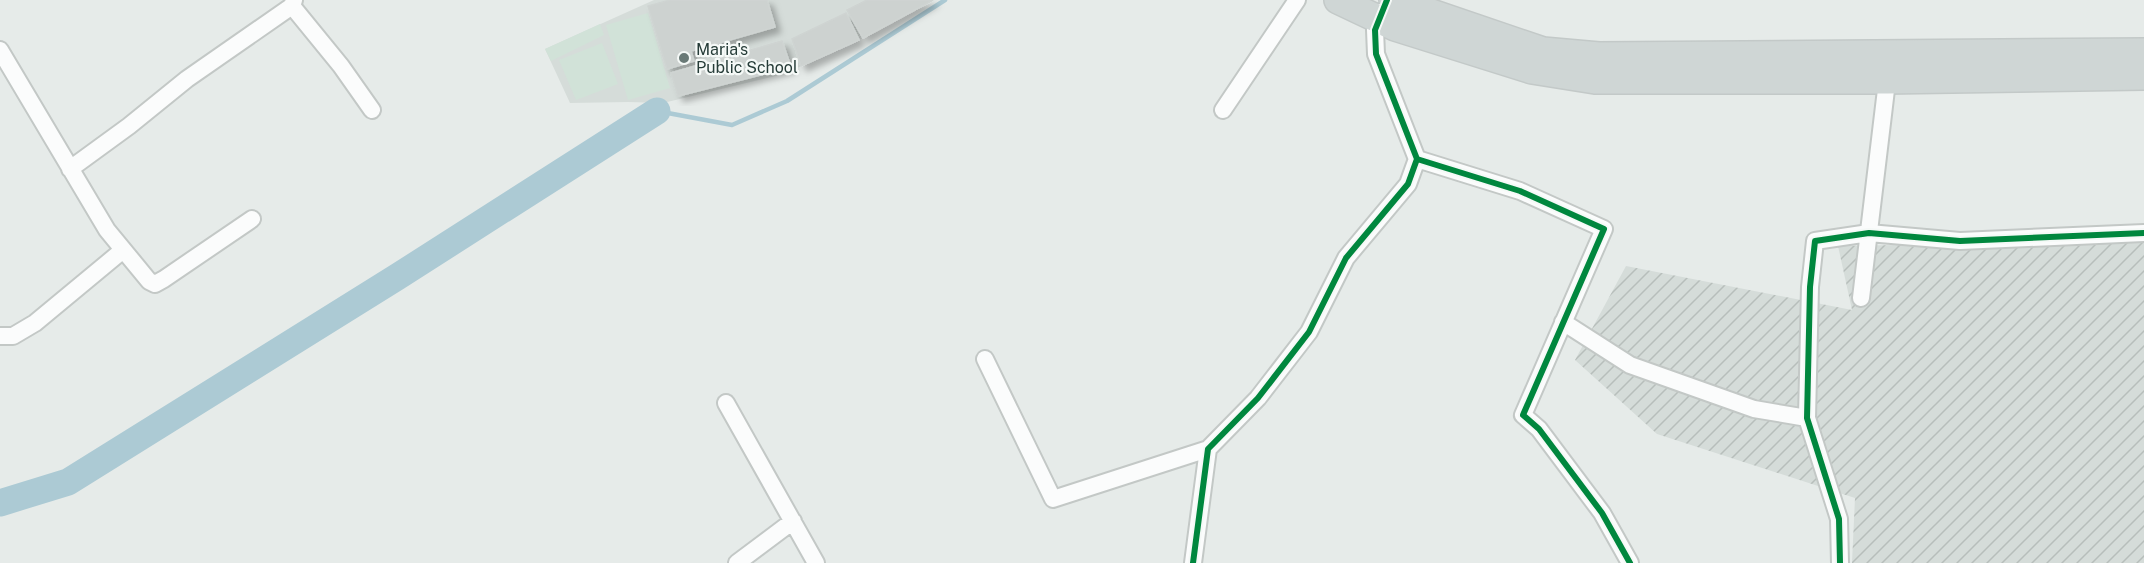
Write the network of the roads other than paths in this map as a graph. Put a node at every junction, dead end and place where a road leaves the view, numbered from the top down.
1 (1297, 0) edge
2 (1338, 0) edge
3 (293, 3) edge
4 (1386, 6) edge
5 (0, 50) edge
6 (2144, 52) edge
7 (1889, 67) junction
8 (2144, 76) edge
9 (372, 110) dead end
10 (1223, 110) dead end
11 (1417, 159) junction
12 (70, 169) junction
13 (252, 219) dead end
14 (1869, 233) junction
15 (2144, 233) edge
16 (123, 250) junction
17 (1861, 298) dead end
18 (1563, 322) junction
19 (0, 336) edge
20 (985, 359) dead end
21 (726, 403) dead end
22 (1807, 418) junction
23 (1208, 449) junction
24 (793, 521) junction
25 (737, 563) edge
26 (816, 563) edge
27 (1193, 563) edge
28 (1630, 563) edge
29 (1840, 563) edge

1 - 10 street
2 - 4 main road
3 - 9 street
3 - 12 street
4 - 7 main road
4 - 11 street
5 - 12 street
6 - 7 main road
7 - 8 main road
7 - 14 street
11 - 18 street
11 - 23 street
12 - 16 street
13 - 16 street
14 - 15 street
14 - 17 street
14 - 22 street
16 - 19 street
18 - 22 street
18 - 28 street
20 - 23 street
21 - 24 street
22 - 29 street
23 - 27 street
24 - 25 street
24 - 26 street

